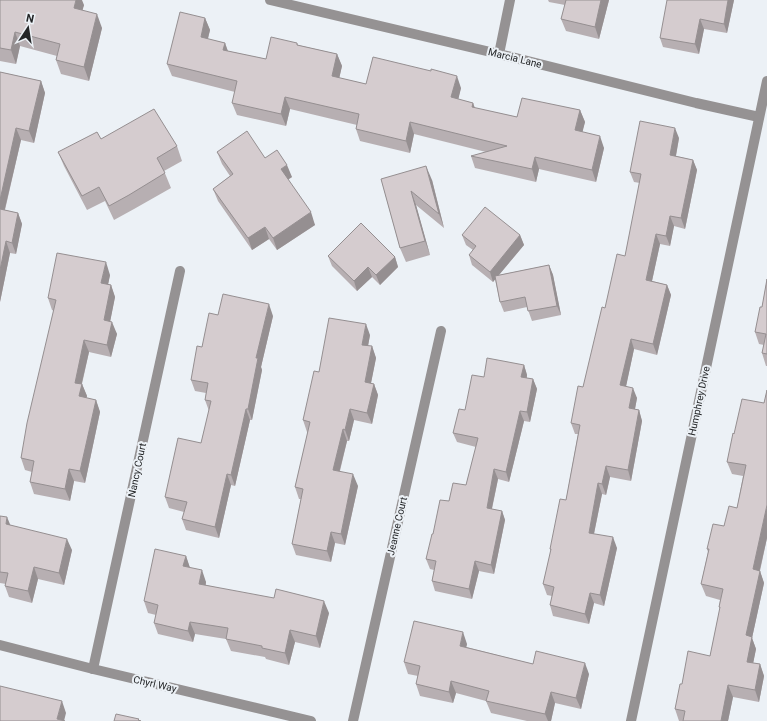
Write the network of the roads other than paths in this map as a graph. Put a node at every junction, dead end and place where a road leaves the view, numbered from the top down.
1 (270, 0) edge
2 (510, 0) edge
3 (499, 54) junction
4 (767, 81) edge
5 (759, 117) junction
6 (180, 271) dead end
7 (441, 331) dead end
8 (0, 645) edge
9 (93, 669) junction
10 (311, 721) edge
11 (353, 721) edge
12 (631, 721) edge

1 - 3 street, Marcia Lane
2 - 3 street
3 - 5 street, Marcia Lane
4 - 5 street, Humphrey Drive
5 - 12 street, Humphrey Drive
6 - 9 street, Nancy Court
7 - 11 street, Jeanne Court
8 - 9 street, Chyrl Way
9 - 10 street, Chyrl Way

